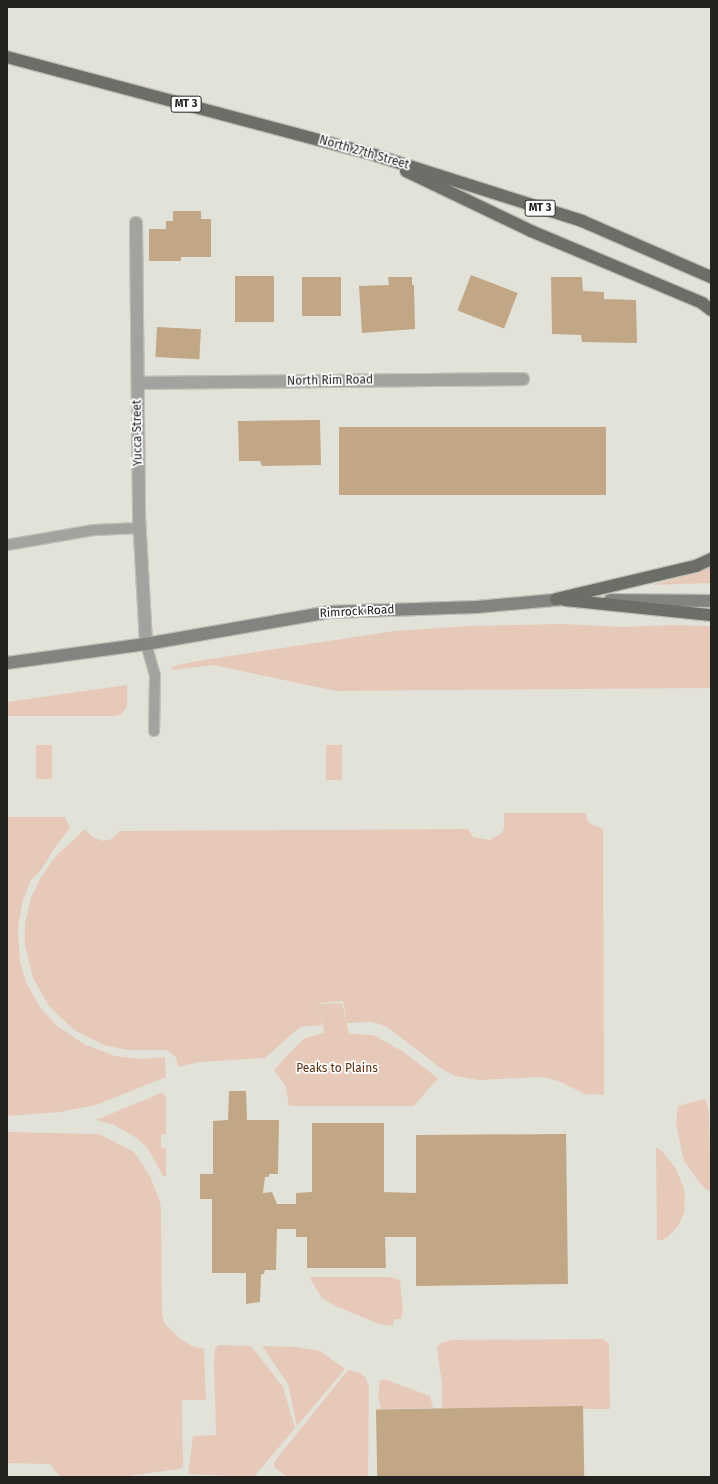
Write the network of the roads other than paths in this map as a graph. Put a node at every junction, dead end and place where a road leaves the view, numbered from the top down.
1 (7, 57) edge
2 (365, 152) junction
3 (136, 223) dead end
4 (711, 277) edge
5 (711, 310) edge
6 (523, 379) dead end
7 (138, 383) junction
8 (140, 528) junction
9 (7, 545) edge
10 (711, 559) edge
11 (556, 599) junction
12 (711, 602) edge
13 (711, 615) edge
14 (146, 644) junction
15 (7, 664) edge
16 (154, 731) dead end

1 - 2 main road, North 27th Street / MT 3
2 - 4 main road, North 27th Street / MT 3
2 - 5 main road
3 - 7 street, Yucca Street
6 - 7 street, North Rim Road
7 - 8 street, Yucca Street
8 - 9 lane
8 - 14 street, Yucca Street
10 - 11 main road
11 - 12 main road, Rimrock Road
11 - 13 main road
11 - 14 main road, Rimrock Road
14 - 15 main road, Rimrock Road
14 - 16 lane

